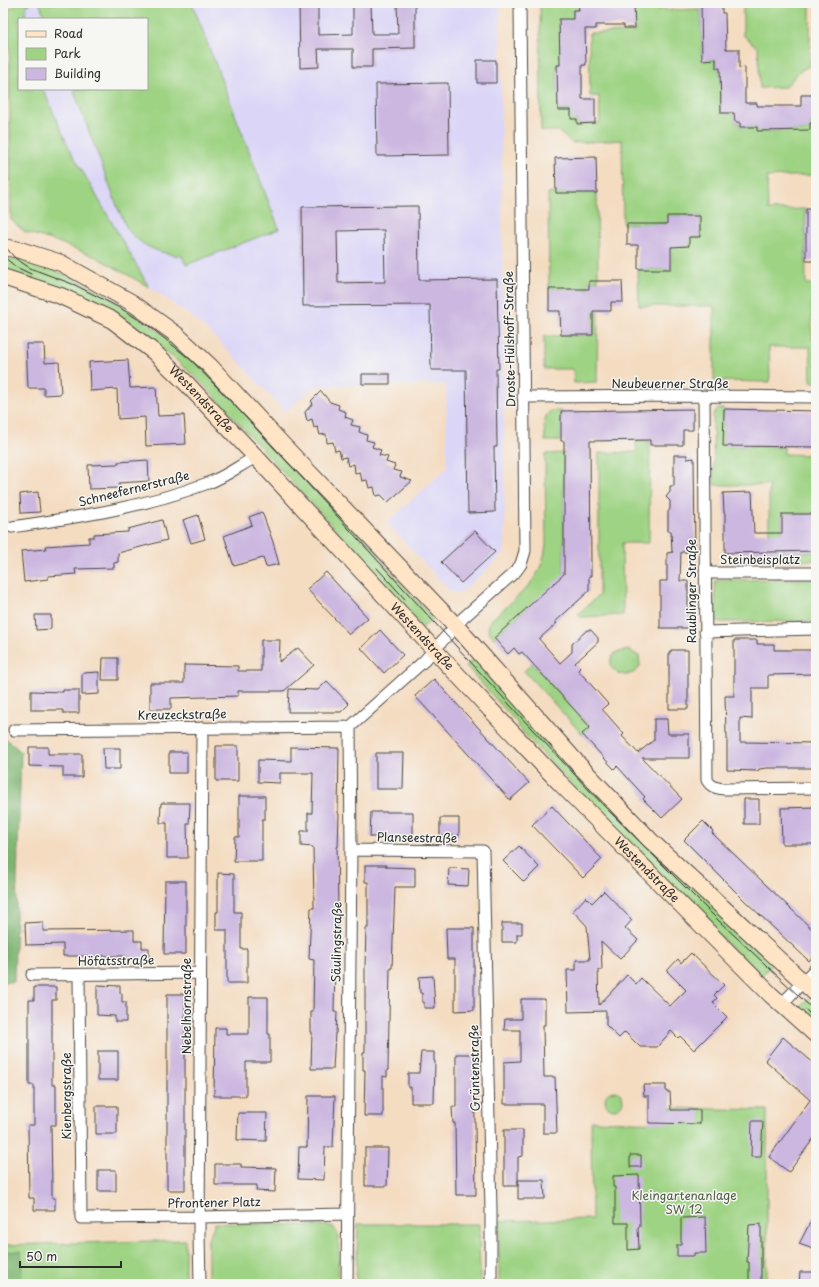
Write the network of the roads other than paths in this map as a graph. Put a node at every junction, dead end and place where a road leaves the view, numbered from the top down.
1 (520, 3) edge
2 (3, 247) edge
3 (3, 277) edge
4 (704, 396) junction
5 (523, 397) junction
6 (816, 397) edge
7 (256, 457) junction
8 (12, 527) dead end
9 (705, 573) junction
10 (816, 573) edge
11 (456, 626) junction
12 (816, 629) edge
13 (705, 632) junction
14 (439, 645) junction
15 (350, 727) junction
16 (202, 728) junction
17 (14, 730) dead end
18 (816, 788) edge
19 (351, 850) junction
20 (483, 851) joint
21 (816, 968) edge
22 (200, 973) junction
23 (32, 975) dead end
24 (79, 975) junction
25 (803, 982) junction
26 (816, 994) edge
27 (781, 1005) junction
28 (816, 1035) edge
29 (347, 1214) junction
30 (200, 1217) junction
31 (81, 1218) joint
32 (200, 1284) edge
33 (347, 1284) edge
34 (490, 1284) edge

1 - 5 street, Droste-Hülshoff-Straße
2 - 11 main road, Westendstraße
3 - 7 main road, Westendstraße
4 - 5 street, Neubeuerner Straße
4 - 6 street, Neubeuerner Straße
4 - 9 street, Raublinger Straße
5 - 11 street, Droste-Hülshoff-Straße
7 - 8 street, Schneefernerstraße
7 - 14 main road, Westendstraße
9 - 10 street, Steinbeisplatz
9 - 13 street, Raublinger Straße
11 - 14 street, Droste-Hülshoff-Straße
11 - 25 main road, Westendstraße
12 - 13 street
13 - 18 street, Raublinger Straße
14 - 15 street
14 - 27 main road, Westendstraße
15 - 16 street, Kreuzeckstraße
15 - 19 street, Säulingstraße
16 - 17 street, Kreuzeckstraße
16 - 22 street, Nebelhornstraße
19 - 20 street, Planseestraße
19 - 29 street, Säulingstraße
20 - 34 street, Grüntenstraße
21 - 25 street
22 - 24 street, Höfatsstraße
22 - 30 street, Nebelhornstraße
23 - 24 street, Höfatsstraße
24 - 31 street, Kienbergstraße
25 - 26 main road, Westendstraße
25 - 27 street
27 - 28 main road, Westendstraße
29 - 30 street, Pfrontener Platz
29 - 33 street, Säulingstraße
30 - 31 street, Pfrontener Platz
30 - 32 street, Nebelhornstraße

